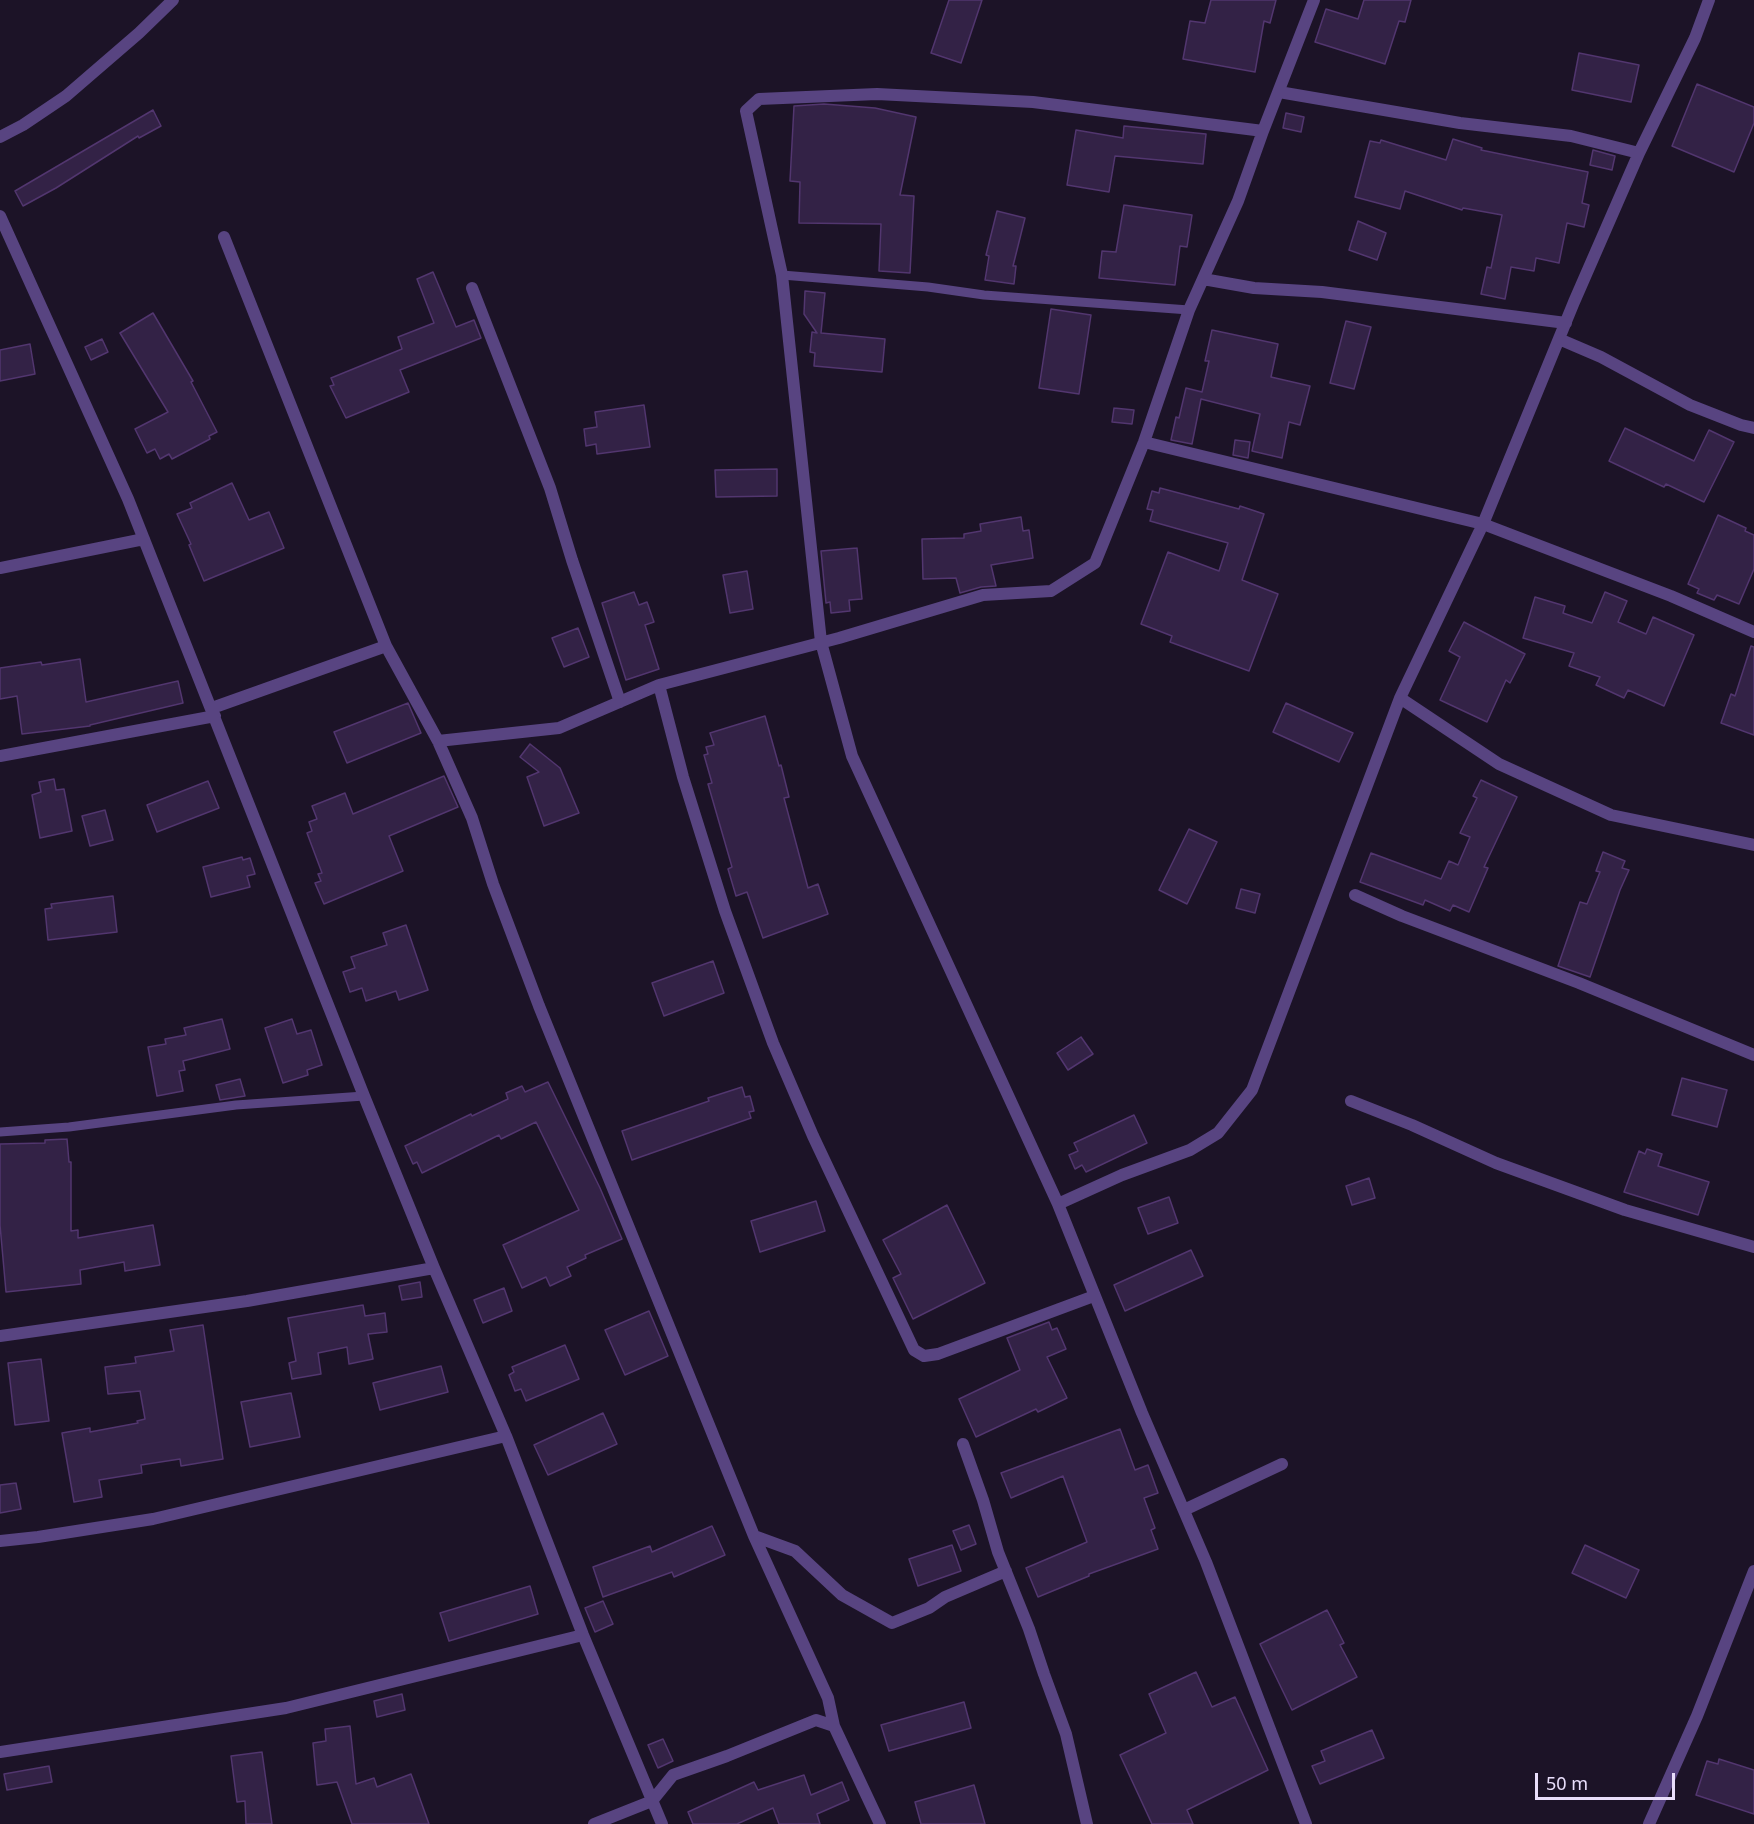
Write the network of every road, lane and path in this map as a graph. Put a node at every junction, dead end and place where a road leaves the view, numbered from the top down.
1 (173, 0) edge
2 (1314, 0) edge
3 (1709, 0) edge
4 (1279, 92) junction
5 (1263, 130) junction
6 (0, 137) edge
7 (1639, 153) junction
8 (0, 216) edge
9 (224, 237) dead end
10 (782, 275) junction
11 (1203, 279) junction
12 (472, 288) dead end
13 (1189, 310) junction
14 (1566, 322) junction
15 (1559, 339) junction
16 (1754, 428) edge
17 (1144, 442) junction
18 (1483, 524) junction
19 (144, 538) junction
20 (0, 568) edge
21 (1754, 632) edge
22 (821, 642) junction
23 (386, 646) junction
24 (659, 685) junction
25 (1400, 698) junction
26 (620, 702) junction
27 (214, 712) junction
28 (438, 741) junction
29 (0, 756) edge
30 (1754, 845) edge
31 (1355, 895) dead end
32 (1754, 1055) edge
33 (364, 1096) junction
34 (1352, 1101) dead end
35 (0, 1132) edge
36 (1058, 1204) junction
37 (1754, 1247) edge
38 (434, 1268) junction
39 (1094, 1296) junction
40 (0, 1336) edge
41 (506, 1436) junction
42 (963, 1444) dead end
43 (1282, 1464) dead end
44 (1184, 1510) junction
45 (754, 1536) junction
46 (0, 1541) edge
47 (1006, 1571) junction
48 (1754, 1571) edge
49 (584, 1635) junction
50 (834, 1726) junction
51 (0, 1752) edge
52 (652, 1801) junction
53 (594, 1824) edge
54 (662, 1824) edge
55 (880, 1824) edge
56 (1087, 1824) edge
57 (1306, 1824) edge
58 (1649, 1824) edge

1 - 6 street
2 - 4 street
3 - 7 street
4 - 5 street
4 - 7 street
5 - 10 street
5 - 11 street
7 - 14 street
8 - 19 street
9 - 23 street
10 - 13 lane
10 - 22 street
11 - 13 street
11 - 14 street
12 - 26 street
13 - 17 street
14 - 15 street
15 - 16 street
15 - 18 street
17 - 18 street
17 - 22 street
18 - 21 street
18 - 25 street
19 - 20 street
19 - 27 street
22 - 24 street
22 - 36 street
23 - 27 street
23 - 28 street
24 - 26 street
24 - 39 street
25 - 30 street
25 - 36 street
26 - 28 street
27 - 29 street
27 - 33 street
28 - 45 street
31 - 32 street
33 - 35 lane
33 - 38 street
34 - 37 street
36 - 39 street
38 - 40 street
38 - 41 street
39 - 44 street
41 - 46 street
41 - 49 street
42 - 47 street
43 - 44 street
44 - 57 street
45 - 47 street
45 - 50 street
47 - 56 street
48 - 58 street
49 - 51 street
49 - 52 street
50 - 52 street
50 - 55 street
52 - 53 street
52 - 54 street

